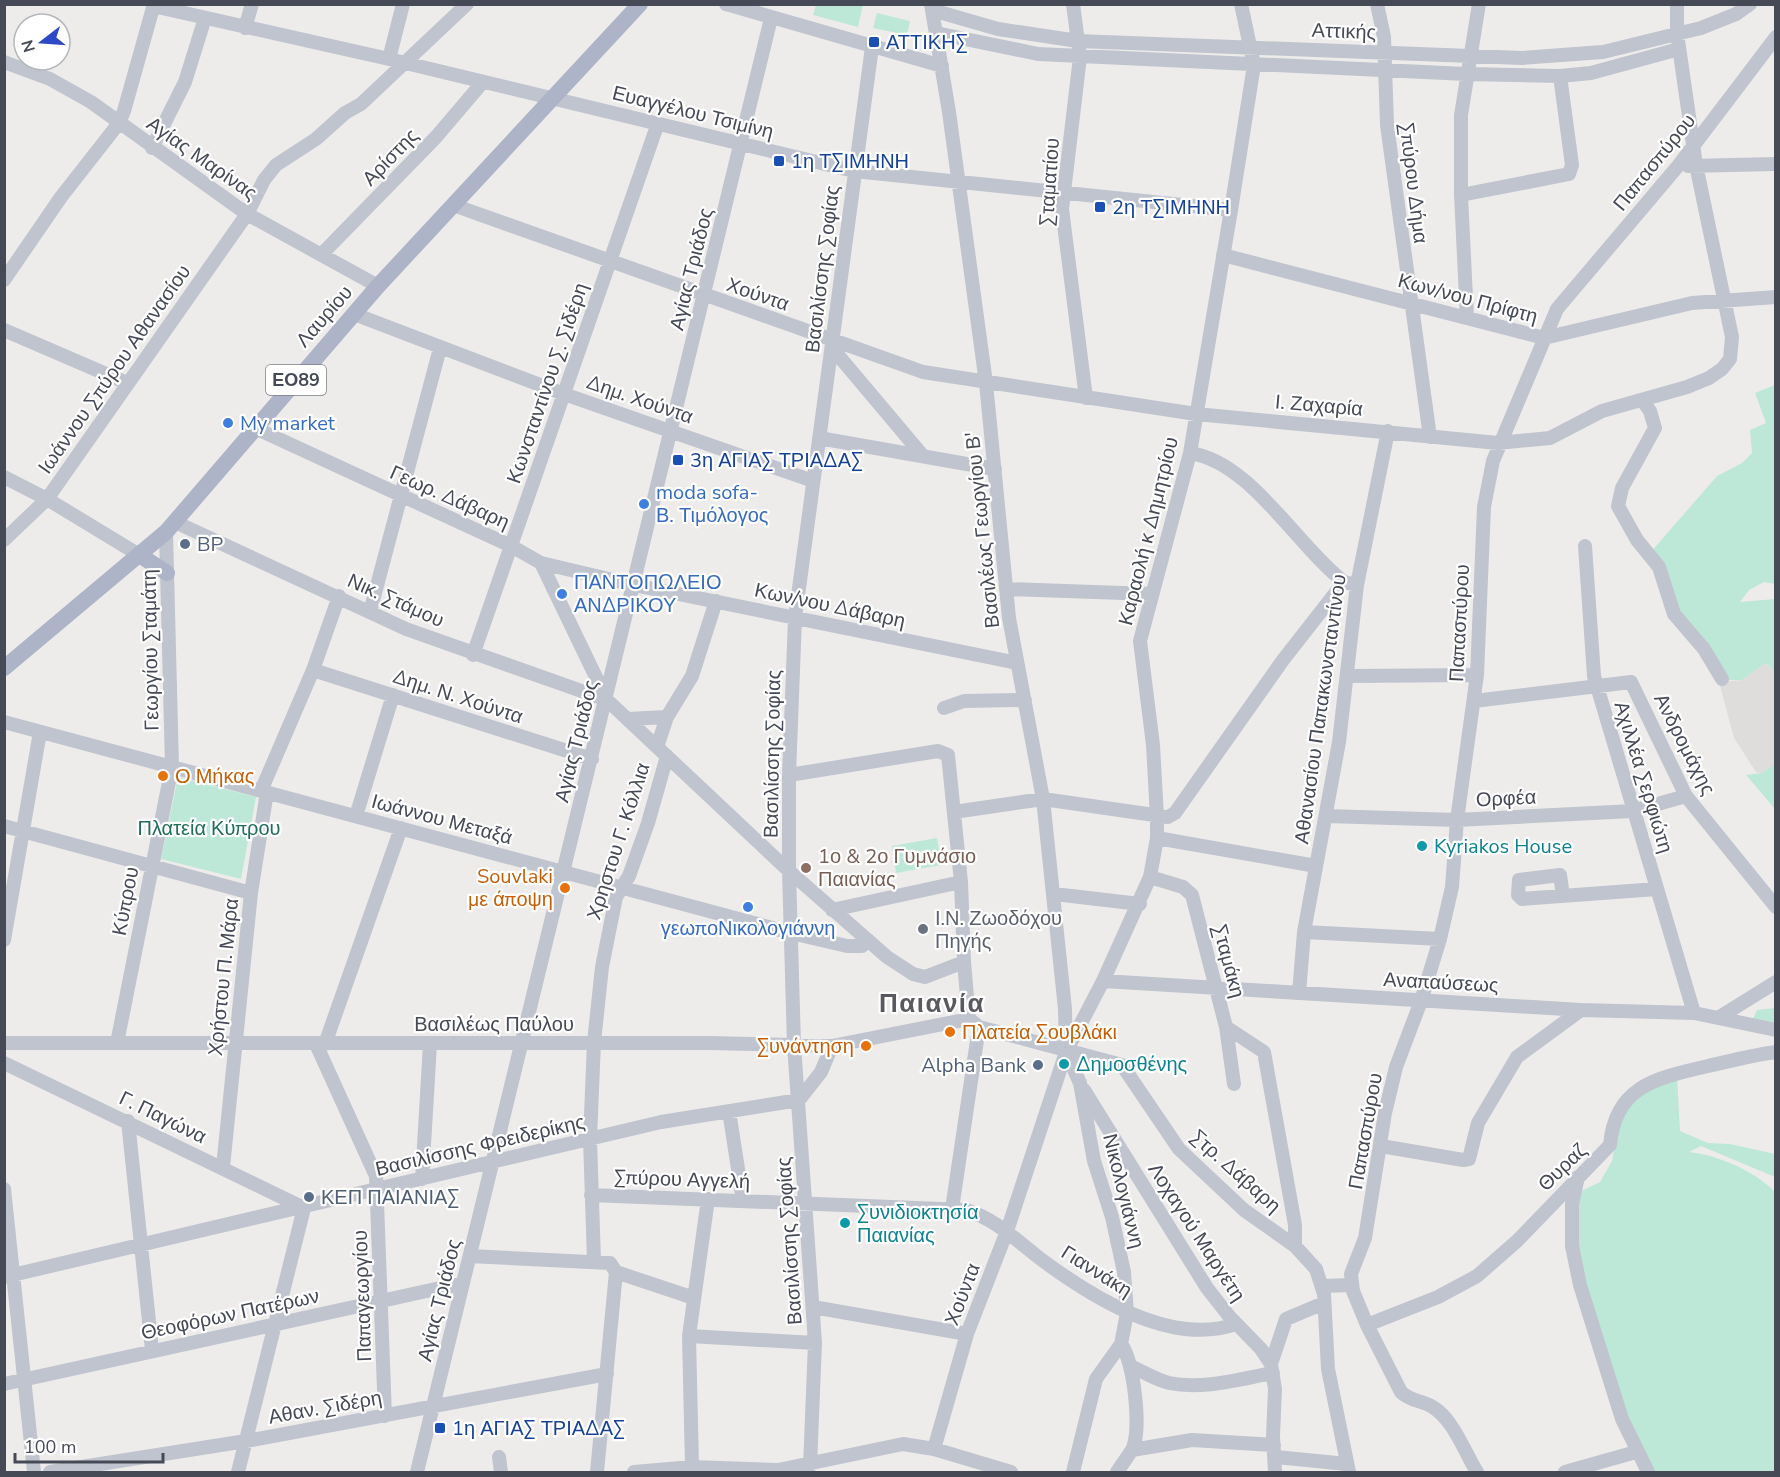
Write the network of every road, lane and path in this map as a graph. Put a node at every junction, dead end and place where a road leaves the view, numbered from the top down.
1 (252, 4) edge
2 (403, 4) edge
3 (467, 4) edge
4 (640, 4) edge
5 (726, 4) edge
6 (1073, 4) edge
7 (1241, 4) edge
8 (1377, 4) edge
9 (1479, 4) edge
10 (1677, 4) edge
11 (1750, 4) edge
12 (153, 5) edge
13 (932, 7) edge
14 (205, 18) junction
15 (771, 18) junction
16 (245, 28) junction
17 (936, 33) junction
18 (1677, 33) junction
19 (1776, 37) edge
20 (1078, 41) junction
21 (872, 47) junction
22 (1250, 48) junction
23 (1679, 49) junction
24 (1385, 52) junction
25 (1470, 56) junction
26 (1080, 57) junction
27 (389, 59) junction
28 (4, 62) edge
29 (405, 63) junction
30 (1254, 65) junction
31 (942, 66) junction
32 (1384, 72) junction
33 (1466, 74) junction
34 (1560, 76) junction
35 (482, 83) junction
36 (552, 99) junction
37 (119, 123) junction
38 (658, 123) junction
39 (741, 144) junction
40 (1693, 146) junction
41 (152, 148) junction
42 (1776, 164) edge
43 (1696, 165) junction
44 (1678, 166) junction
45 (854, 171) junction
46 (959, 181) junction
47 (1065, 195) junction
48 (1461, 195) junction
49 (453, 206) junction
50 (1231, 210) junction
51 (247, 214) junction
52 (322, 254) junction
53 (1223, 255) junction
54 (609, 262) junction
55 (4, 280) edge
56 (378, 286) junction
57 (704, 297) junction
58 (1776, 297) edge
59 (1410, 303) junction
60 (1725, 303) junction
61 (354, 314) junction
62 (1467, 318) junction
63 (4, 330) edge
64 (1544, 338) junction
65 (833, 344) junction
66 (440, 348) junction
67 (127, 383) junction
68 (986, 383) junction
69 (564, 394) junction
70 (1086, 398) junction
71 (1642, 400) junction
72 (1196, 414) junction
73 (255, 428) junction
74 (672, 429) junction
75 (1388, 431) junction
76 (1430, 437) junction
77 (819, 438) junction
78 (1498, 443) junction
79 (1190, 453) junction
80 (923, 456) junction
81 (995, 469) junction
82 (4, 477) edge
83 (813, 481) junction
84 (401, 497) junction
85 (47, 499) junction
86 (170, 527) junction
87 (4, 540) edge
88 (511, 546) junction
89 (1585, 546) dead end
90 (141, 556) junction
91 (540, 562) junction
92 (167, 573) junction
93 (1351, 583) junction
94 (634, 585) junction
95 (1006, 589) junction
96 (1151, 594) junction
97 (339, 596) junction
98 (716, 601) junction
99 (369, 612) junction
100 (795, 618) junction
101 (473, 655) junction
102 (1017, 663) junction
103 (4, 668) edge
104 (313, 670) junction
105 (1477, 675) junction
106 (1348, 676) junction
107 (1722, 679) dead end
108 (1596, 685) junction
109 (393, 695) junction
110 (607, 700) junction
111 (1025, 700) junction
112 (1474, 701) junction
113 (944, 708) dead end
114 (667, 717) junction
115 (627, 719) junction
116 (4, 722) edge
117 (40, 732) junction
118 (662, 752) junction
119 (592, 759) junction
120 (172, 767) junction
121 (789, 775) junction
122 (264, 792) junction
123 (1686, 796) junction
124 (1043, 799) junction
125 (1633, 811) junction
126 (954, 812) junction
127 (356, 816) junction
128 (1326, 816) junction
129 (1157, 817) junction
130 (1457, 820) junction
131 (4, 826) edge
132 (401, 828) junction
133 (23, 831) junction
134 (1157, 838) junction
135 (153, 866) junction
136 (1316, 866) junction
137 (564, 872) junction
138 (789, 872) junction
139 (1150, 877) junction
140 (961, 882) junction
141 (622, 888) junction
142 (1657, 889) junction
143 (251, 893) junction
144 (1054, 894) junction
145 (1563, 896) dead end
146 (1140, 904) junction
147 (1776, 907) edge
148 (832, 910) junction
149 (5, 931) edge
150 (1304, 932) junction
151 (791, 933) junction
152 (1440, 939) junction
153 (868, 940) junction
154 (964, 963) junction
155 (1103, 981) junction
156 (1776, 982) edge
157 (1214, 986) junction
158 (1299, 993) junction
159 (1421, 1000) junction
160 (1581, 1010) junction
161 (1694, 1013) junction
162 (1718, 1018) junction
163 (974, 1023) junction
164 (1226, 1027) junction
165 (1776, 1030) edge
166 (594, 1042) junction
167 (4, 1043) edge
168 (117, 1043) junction
169 (235, 1043) junction
170 (320, 1044) junction
171 (430, 1044) junction
172 (522, 1044) junction
173 (794, 1045) junction
174 (832, 1046) junction
175 (1066, 1052) junction
176 (1776, 1052) edge
177 (4, 1063) edge
178 (1080, 1083) junction
179 (1234, 1084) dead end
180 (799, 1100) junction
181 (729, 1111) junction
182 (128, 1121) junction
183 (590, 1139) junction
184 (1381, 1146) junction
185 (493, 1163) junction
186 (223, 1167) junction
187 (1578, 1177) junction
188 (422, 1179) junction
189 (4, 1189) edge
190 (378, 1189) junction
191 (591, 1195) junction
192 (708, 1200) junction
193 (743, 1201) junction
194 (806, 1203) junction
195 (304, 1208) junction
196 (952, 1209) junction
197 (1007, 1231) junction
198 (140, 1245) junction
199 (1295, 1246) junction
200 (470, 1256) junction
201 (594, 1261) junction
202 (616, 1272) junction
203 (10, 1275) edge
204 (464, 1283) junction
205 (1351, 1285) junction
206 (1323, 1286) junction
207 (694, 1298) junction
208 (382, 1302) junction
209 (1324, 1303) junction
210 (813, 1307) junction
211 (1127, 1313) junction
212 (1236, 1324) junction
213 (1367, 1325) junction
214 (274, 1326) junction
215 (967, 1334) junction
216 (689, 1336) junction
217 (815, 1343) junction
218 (1121, 1344) junction
219 (152, 1350) junction
220 (1130, 1366) junction
221 (1272, 1368) junction
222 (607, 1374) junction
223 (26, 1379) junction
224 (4, 1384) edge
225 (433, 1407) junction
226 (385, 1416) junction
227 (246, 1441) junction
228 (934, 1449) junction
229 (1132, 1450) junction
230 (1275, 1451) junction
231 (1636, 1452) junction
232 (499, 1457) dead end
233 (810, 1466) junction
234 (692, 1467) junction
235 (1348, 1468) edge
236 (709, 1470) edge
237 (778, 1472) edge
238 (34, 1473) edge
239 (50, 1473) edge
240 (238, 1473) edge
241 (417, 1473) edge
242 (501, 1473) edge
243 (597, 1473) edge
244 (634, 1473) edge
245 (1011, 1473) edge
246 (1073, 1473) edge
247 (1118, 1473) edge
248 (1275, 1473) edge
249 (1477, 1473) edge
250 (1565, 1473) edge
251 (1648, 1473) edge

1 - 16 street
2 - 27 street
3 - 29 street, Ιωάννου Σπύρου Αθανασίου
4 - 36 main road, Λαυρίου / ΕΟ89
5 - 15 street
6 - 20 street, Σταματίου
7 - 22 street, Καραολή κ Δημητρίου
8 - 24 street, Σπύρου Δήμα
9 - 25 street
10 - 18 street, Ι. Ζαχαρία
11 - 18 street, Αττικής
12 - 14 street, Ευαγγέλου Τσιμίνη
12 - 37 street
13 - 17 street, Βασιλέως Γεωργίου Β'
13 - 20 street, Αττικής
14 - 16 street, Ευαγγέλου Τσιμίνη
14 - 41 street
15 - 21 street
15 - 39 street, Αγίας Τριάδος
16 - 27 street, Ευαγγέλου Τσιμίνη
17 - 26 street, Αττικής
17 - 31 street, Βασιλέως Γεωργίου Β'
18 - 23 street, Ι. Ζαχαρία
18 - 25 street, Αττικής
19 - 40 street, Παπασπύρου
20 - 22 street, Αττικής
20 - 26 street, Σταματίου
21 - 31 street
21 - 45 street, Βασιλίσσης Σοφίας
22 - 24 street, Αττικής
22 - 30 street, Καραολή κ Δημητρίου
23 - 34 street, Αττικής
23 - 40 street, Ι. Ζαχαρία
24 - 25 street, Αττικής
24 - 32 street, Σπύρου Δήμα
25 - 33 street
26 - 30 street, Αττικής
26 - 47 street, Σταματίου
27 - 29 street, Ευαγγέλου Τσιμίνη
28 - 37 street, Αγίας Μαρίνας
29 - 35 street, Ευαγγέλου Τσιμίνη
29 - 51 street, Ιωάννου Σπύρου Αθανασίου
30 - 32 street, Αττικής
30 - 50 street, Καραολή κ Δημητρίου
31 - 46 street, Βασιλέως Γεωργίου Β'
32 - 33 street, Αττικής
32 - 59 street, Σπύρου Δήμα
33 - 34 street, Αττικής
33 - 48 street
34 - 48 street
35 - 36 street, Ευαγγέλου Τσιμίνη
35 - 52 street, Αρίστης
36 - 38 street, Ευαγγέλου Τσιμίνη
36 - 49 main road, Λαυρίου / ΕΟ89
37 - 41 street, Αγίας Μαρίνας
37 - 55 street
38 - 39 street, Ευαγγέλου Τσιμίνη
38 - 54 street, Κωνσταντίνου Σ. Σιδέρη
39 - 45 street, Ευαγγέλου Τσιμίνη
39 - 57 street, Αγίας Τριάδος
40 - 43 street, Ι. Ζαχαρία
40 - 44 street, Παπασπύρου
41 - 51 street, Αγίας Μαρίνας
42 - 43 street
43 - 44 street
43 - 60 street, Ι. Ζαχαρία
44 - 64 street, Παπασπύρου
45 - 46 street, Ευαγγέλου Τσιμίνη
45 - 65 street, Βασιλίσσης Σοφίας
46 - 47 street, Ευαγγέλου Τσιμίνη
46 - 68 street, Βασιλέως Γεωργίου Β'
47 - 50 street, Ευαγγέλου Τσιμίνη
47 - 70 street, Σταματίου
48 - 62 street
49 - 54 street, Χούντα
49 - 56 main road, Λαυρίου / ΕΟ89
50 - 53 street, Καραολή κ Δημητρίου
51 - 52 street, Αγίας Μαρίνας
51 - 67 street, Ιωάννου Σπύρου Αθανασίου
52 - 56 street, Αγίας Μαρίνας
53 - 59 street, Κων/νου Πρίφτη
53 - 72 street, Καραολή κ Δημητρίου
54 - 57 street, Χούντα
54 - 69 street, Κωνσταντίνου Σ. Σιδέρη
56 - 61 main road, Λαυρίου / ΕΟ89
57 - 65 street, Χούντα
57 - 74 street, Αγίας Τριάδος
58 - 60 street, Κων/νου Πρίφτη
59 - 62 street, Κων/νου Πρίφτη
59 - 76 street, Σπύρου Δήμα
60 - 64 street, Κων/νου Πρίφτη
60 - 71 street, Ι. Ζαχαρία
61 - 66 street, Δημ. Χούντα
61 - 73 main road, Λαυρίου / ΕΟ89
62 - 64 street, Κων/νου Πρίφτη
63 - 67 street
64 - 78 street, Παπασπύρου
65 - 68 street, Χούντα
65 - 77 street, Βασιλίσσης Σοφίας
65 - 80 street
66 - 69 street, Δημ. Χούντα
66 - 84 street
67 - 85 street, Ιωάννου Σπύρου Αθανασίου
68 - 70 street, Ι. Ζαχαρία
68 - 81 street, Βασιλέως Γεωργίου Β'
69 - 74 street, Δημ. Χούντα
69 - 88 street, Κωνσταντίνου Σ. Σιδέρη
70 - 72 street, Ι. Ζαχαρία
71 - 78 street, Ι. Ζαχαρία
71 - 107 street
72 - 75 street, Ι. Ζαχαρία
72 - 79 street, Καραολή κ Δημητρίου
73 - 84 street, Γεωρ. Δάβαρη
73 - 86 main road, Λαυρίου / ΕΟ89
74 - 83 street, Δημ. Χούντα
74 - 94 street, Αγίας Τριάδος
75 - 76 street, Ι. Ζαχαρία
75 - 93 street, Αθανασίου Παπακωνσταντίνου
76 - 78 street, Ι. Ζαχαρία
77 - 80 street
77 - 83 street, Βασιλίσσης Σοφίας
78 - 105 street, Παπασπύρου
79 - 93 street
79 - 96 street, Καραολή κ Δημητρίου
80 - 81 street
81 - 95 street, Βασιλέως Γεωργίου Β'
82 - 85 street
83 - 100 street, Βασιλίσσης Σοφίας
84 - 88 street, Γεωρ. Δάβαρη
84 - 99 street
85 - 87 street, Ιωάννου Σπύρου Αθανασίου
85 - 90 street
86 - 90 main road, Λαυρίου / ΕΟ89
86 - 92 street, Γεωργίου Σταμάτη
86 - 97 street, Νικ. Στάμου
88 - 91 street, Γεωρ. Δάβαρη
88 - 101 street, Κωνσταντίνου Σ. Σιδέρη
89 - 108 street, Αχιλλέα Σερφιώτη
90 - 92 main road
90 - 103 main road, Λαυρίου / ΕΟ89
91 - 94 street, Γεωρ. Δάβαρη
91 - 110 street
92 - 120 street, Γεωργίου Σταμάτη
93 - 106 street, Αθανασίου Παπακωνσταντίνου
93 - 129 street
94 - 98 street, Κων/νου Δάβαρη
94 - 110 street, Αγίας Τριάδος
95 - 96 street
95 - 102 street, Βασιλέως Γεωργίου Β'
96 - 129 street, Καραολή κ Δημητρίου
97 - 99 street, Νικ. Στάμου
97 - 104 street, Χρήστου Π. Μάρα
98 - 100 street, Κων/νου Δάβαρη
98 - 114 street, Χρηστου Γ. Κόλλια
99 - 101 street, Νικ. Στάμου
100 - 102 street, Κων/νου Δάβαρη
100 - 121 street, Βασιλίσσης Σοφίας
101 - 110 street, Νικ. Στάμου
102 - 111 street, Βασιλέως Γεωργίου Β'
104 - 109 street, Δημ. Ν. Χούντα
104 - 122 street, Χρήστου Π. Μάρα
105 - 106 street
105 - 112 street, Παπασπύρου
106 - 128 street, Αθανασίου Παπακωνσταντίνου
108 - 112 street, Ανδρομάχης
108 - 123 street, Ανδρομάχης
108 - 125 street, Αχιλλέα Σερφιώτη
109 - 119 street, Δημ. Ν. Χούντα
109 - 127 street
110 - 115 street
110 - 119 street, Αγίας Τριάδος
111 - 113 street
111 - 124 street, Βασιλέως Γεωργίου Β'
112 - 130 street, Παπασπύρου
114 - 115 street
114 - 118 street, Χρηστου Γ. Κόλλια
115 - 118 street
116 - 117 street, Ιωάννου Μεταξά
117 - 120 street, Ιωάννου Μεταξά
117 - 133 street
118 - 138 street
118 - 141 street, Χρηστου Γ. Κόλλια
119 - 137 street, Αγίας Τριάδος
120 - 122 street, Ιωάννου Μεταξά
120 - 135 street, Κύπρου
121 - 126 street
121 - 138 street, Βασιλίσσης Σοφίας
122 - 127 street, Ιωάννου Μεταξά
122 - 143 street, Χρήστου Π. Μάρα
123 - 125 street, Ορφέα
123 - 147 street, Ανδρομάχης
124 - 126 street
124 - 129 street
124 - 144 street, Βασιλέως Γεωργίου Β'
125 - 130 street, Ορφέα
125 - 142 street, Αχιλλέα Σερφιώτη
126 - 140 street
127 - 132 street, Ιωάννου Μεταξά
128 - 130 street, Ορφέα
128 - 136 street, Αθανασίου Παπακωνσταντίνου
129 - 134 street, Καραολή κ Δημητρίου
130 - 152 street, Παπασπύρου
131 - 133 street
132 - 137 street, Ιωάννου Μεταξά
132 - 170 street
133 - 135 street
133 - 149 street
134 - 136 street
134 - 139 street, Καραολή κ Δημητρίου
135 - 143 street
135 - 168 street, Κύπρου
136 - 150 street, Αθανασίου Παπακωνσταντίνου
137 - 141 street, Ιωάννου Μεταξά
137 - 172 street, Αγίας Τριάδος
138 - 148 street
138 - 151 street, Βασιλίσσης Σοφίας
139 - 146 street, Καραολή κ Δημητρίου
139 - 157 street, Σταμάκη
140 - 148 street
140 - 154 street
141 - 151 street, Ιωάννου Μεταξά
141 - 166 street, Χρηστου Γ. Κόλλια
142 - 145 street
142 - 161 street, Αχιλλέα Σερφιώτη
143 - 169 street, Χρήστου Π. Μάρα
144 - 146 street
144 - 175 street, Βασιλέως Γεωργίου Β'
146 - 155 street, Καραολή κ Δημητρίου
148 - 153 street
150 - 152 street
150 - 158 street, Αθανασίου Παπακωνσταντίνου
151 - 153 street, Ιωάννου Μεταξά
151 - 173 street, Βασιλίσσης Σοφίας
152 - 159 street, Παπασπύρου
153 - 154 street
154 - 163 street
155 - 157 street, Αναπαύσεως
155 - 175 street, Καραολή κ Δημητρίου
156 - 162 street
157 - 158 street, Αναπαύσεως
157 - 164 street, Σταμάκη
158 - 159 street, Αναπαύσεως
159 - 160 street, Αναπαύσεως
159 - 184 street, Παπασπύρου
160 - 161 street, Αναπαύσεως
160 - 184 street
161 - 162 street, Αναπαύσεως
162 - 165 street, Αναπαύσεως
163 - 174 street, Βασιλέως Παύλου
163 - 175 street, Στρ. Δάβαρη
163 - 196 street
164 - 179 street, Σταμάκη
164 - 199 street
166 - 172 street, Βασιλέως Παύλου
166 - 173 street, Βασιλέως Παύλου
166 - 183 street, Χρηστου Γ. Κόλλια
167 - 168 street, Βασιλέως Παύλου
168 - 169 street, Βασιλέως Παύλου
169 - 170 street, Βασιλέως Παύλου
169 - 186 street, Χρήστου Π. Μάρα
170 - 171 street, Βασιλέως Παύλου
170 - 190 street, Παπαγεωργίου
171 - 172 street, Βασιλέως Παύλου
171 - 188 street
172 - 185 street, Αγίας Τριάδος
173 - 174 street, Βασιλέως Παύλου
173 - 180 street, Βασιλίσσης Σοφίας
174 - 180 street
175 - 178 street, Νικολογιάννη
175 - 197 street, Χούντα
175 - 199 street, Στρ. Δάβαρη
176 - 187 street, Θυραζ
177 - 182 street, Γ. Παγώνα
178 - 211 street, Νικολογιάννη
178 - 212 street, Λοχαγού Μαργέτη
180 - 181 street, Βασιλίσσης Φρειδερίκης
180 - 194 street, Βασιλίσσης Σοφίας
181 - 183 street, Βασιλίσσης Φρειδερίκης
181 - 193 street
182 - 186 street, Γ. Παγώνα
182 - 198 street
183 - 185 street, Βασιλίσσης Φρειδερίκης
183 - 191 street, Χρηστου Γ. Κόλλια
184 - 205 street, Παπασπύρου
185 - 188 street, Βασιλίσσης Φρειδερίκης
185 - 200 street, Αγίας Τριάδος
186 - 195 street, Γ. Παγώνα
187 - 213 street, Θυραζ
187 - 231 street
188 - 190 street, Βασιλίσσης Φρειδερίκης
189 - 203 street
190 - 195 street, Βασιλίσσης Φρειδερίκης
190 - 208 street, Παπαγεωργίου
191 - 192 street, Σπύρου Αγγελή
191 - 201 street, Χρηστου Γ. Κόλλια
192 - 193 street, Σπύρου Αγγελή
192 - 207 street
193 - 194 street, Σπύρου Αγγελή
194 - 196 street, Σπύρου Αγγελή
194 - 210 street, Βασιλίσσης Σοφίας
195 - 198 street, Βασιλίσσης Φρειδερίκης
195 - 214 street
196 - 197 street, Γιαννάκη
197 - 211 street, Γιαννάκη
197 - 215 street, Χούντα
198 - 203 street, Βασιλίσσης Φρειδερίκης
198 - 219 street
199 - 206 street, Στρ. Δάβαρη
200 - 201 street
200 - 204 street, Αγίας Τριάδος
201 - 202 street
202 - 207 street
202 - 222 street
203 - 223 street
204 - 208 street, Θεοφόρων Πατέρων
204 - 225 street, Αγίας Τριάδος
205 - 206 street
205 - 213 street
206 - 209 street
207 - 216 street
208 - 214 street, Θεοφόρων Πατέρων
208 - 226 street, Παπαγεωργίου
209 - 221 street
209 - 235 street
210 - 215 street
210 - 217 street, Βασιλίσσης Σοφίας
211 - 212 street, Γιαννάκη
211 - 218 street, Νικολογιάννη
212 - 221 street, Λοχαγού Μαργέτη
213 - 249 street
214 - 219 street, Θεοφόρων Πατέρων
214 - 227 street
215 - 228 street, Χούντα
216 - 217 street
216 - 234 street
217 - 233 street, Βασιλίσσης Σοφίας
218 - 220 street
218 - 246 street, Νικολογιάννη
219 - 223 street, Θεοφόρων Πατέρων
220 - 221 street
220 - 229 street
221 - 230 street
222 - 225 street, Αθαν. Σιδέρη
222 - 243 street
223 - 224 street, Θεοφόρων Πατέρων
223 - 238 street
225 - 226 street, Αθαν. Σιδέρη
225 - 241 street, Αγίας Τριάδος
226 - 227 street, Αθαν. Σιδέρη
227 - 239 street, Αθαν. Σιδέρη
227 - 240 street
228 - 233 street
228 - 245 street
229 - 230 street
229 - 247 street
230 - 235 street
230 - 248 street
231 - 250 street
231 - 251 street
232 - 242 street
233 - 237 street
234 - 236 street
234 - 244 street
236 - 237 street

